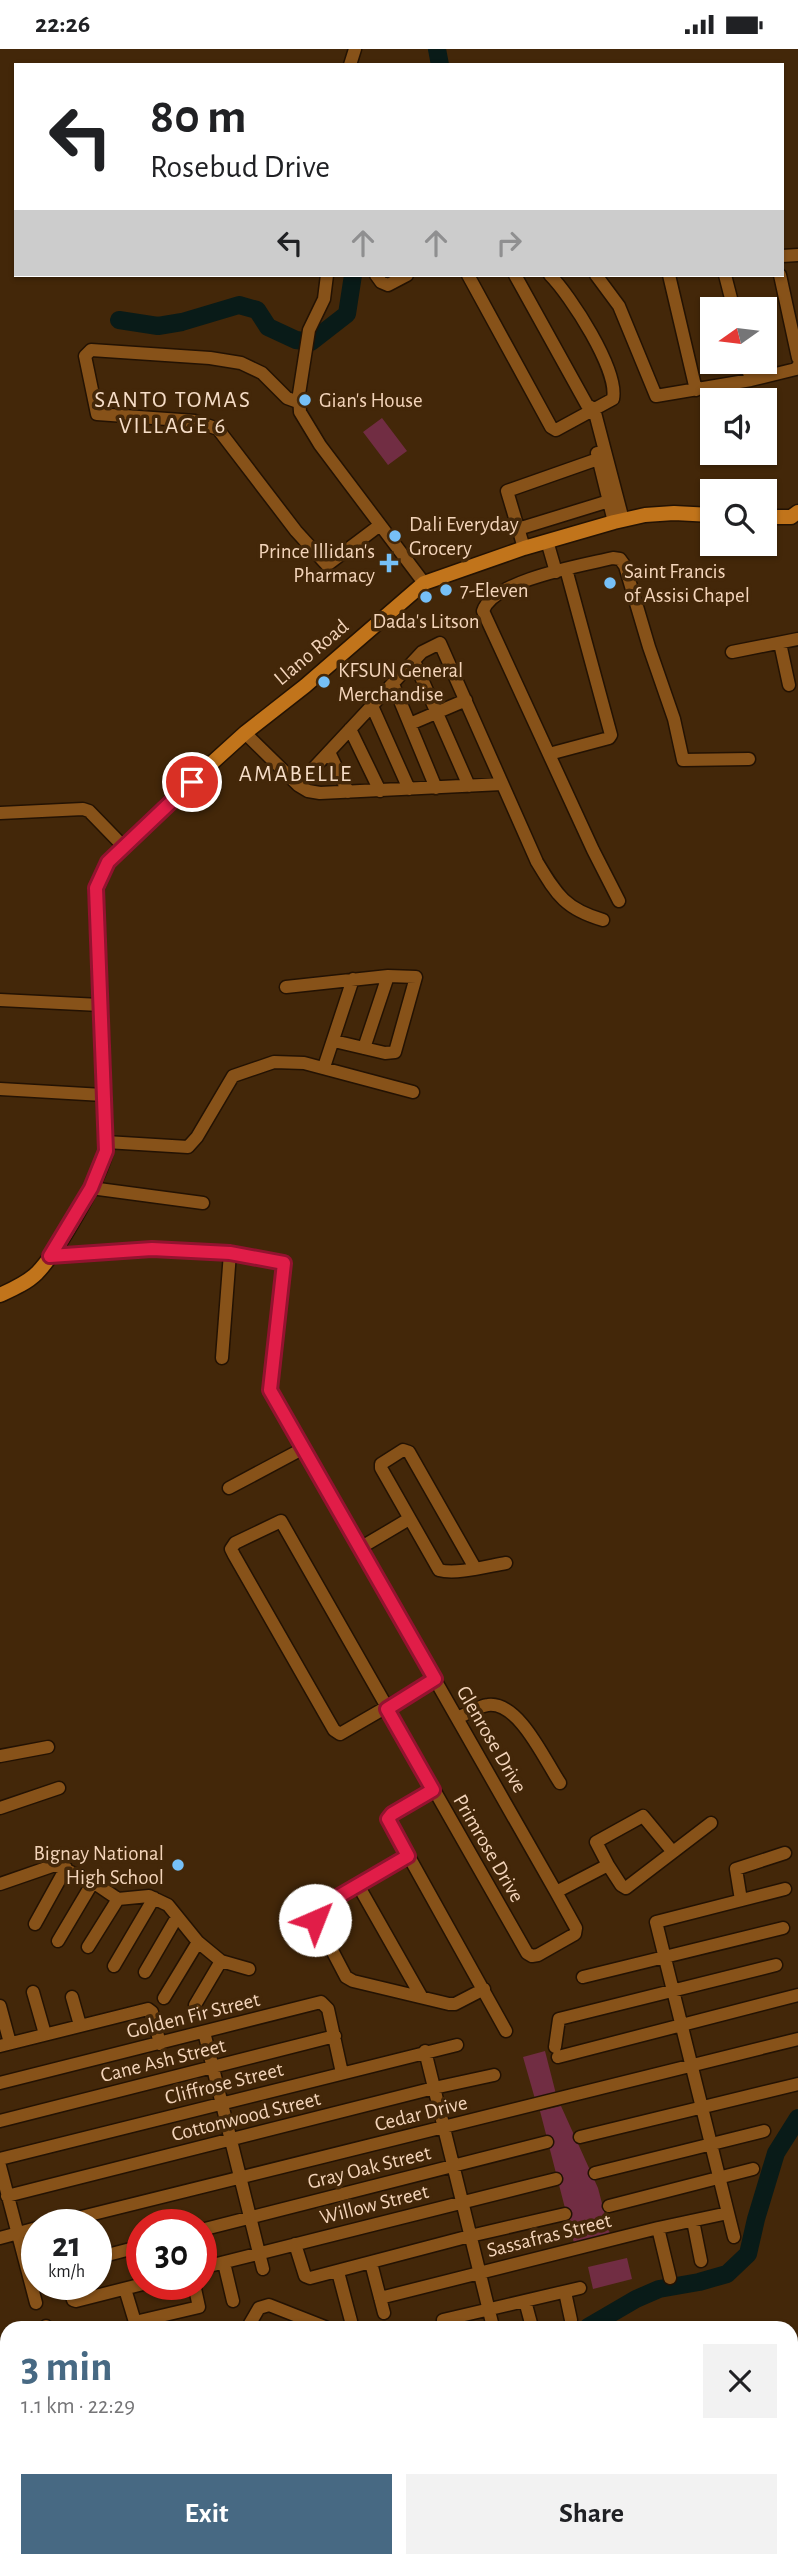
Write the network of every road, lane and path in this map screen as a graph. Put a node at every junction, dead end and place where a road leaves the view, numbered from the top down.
1 (327, 277) edge
2 (377, 277) edge
3 (403, 277) edge
4 (469, 277) edge
5 (516, 277) edge
6 (552, 277) edge
7 (597, 277) edge
8 (669, 277) edge
9 (726, 277) edge
10 (781, 277) edge
11 (731, 297) edge
12 (793, 313) edge
13 (798, 358) edge
14 (798, 366) edge
15 (750, 375) edge
16 (751, 380) junction
17 (696, 390) junction
18 (298, 402) junction
19 (589, 409) junction
20 (598, 459) junction
21 (609, 502) junction
22 (798, 512) edge
23 (700, 514) edge
24 (777, 517) edge
25 (618, 521) junction
26 (380, 525) junction
27 (518, 529) junction
28 (547, 541) junction
29 (524, 548) junction
30 (561, 570) junction
31 (424, 583) junction
32 (798, 639) edge
33 (780, 643) junction
34 (732, 652) dead end
35 (414, 661) junction
36 (393, 684) junction
37 (789, 685) dead end
38 (466, 700) junction
39 (372, 706) junction
40 (437, 713) junction
41 (410, 724) junction
42 (351, 729) junction
43 (245, 733) junction
44 (329, 752) junction
45 (549, 754) junction
46 (749, 759) dead end
47 (502, 784) junction
48 (298, 785) junction
49 (469, 786) junction
50 (436, 788) junction
51 (409, 789) junction
52 (380, 791) junction
53 (348, 792) junction
54 (0, 813) edge
55 (123, 846) junction
56 (619, 901) dead end
57 (603, 921) dead end
58 (388, 976) junction
59 (353, 979) junction
60 (286, 987) dead end
61 (0, 1000) edge
62 (100, 1005) junction
63 (334, 1041) junction
64 (364, 1048) junction
65 (324, 1067) junction
66 (0, 1089) edge
67 (413, 1092) dead end
68 (103, 1095) junction
69 (106, 1142) junction
70 (91, 1188) junction
71 (203, 1203) dead end
72 (230, 1253) junction
73 (50, 1256) junction
74 (0, 1295) edge
75 (222, 1358) dead end
76 (303, 1448) junction
77 (229, 1488) dead end
78 (409, 1520) junction
79 (360, 1548) junction
80 (506, 1563) dead end
81 (475, 1568) junction
82 (435, 1679) junction
83 (387, 1709) junction
84 (457, 1718) junction
85 (48, 1747) dead end
86 (0, 1756) edge
87 (559, 1783) dead end
88 (58, 1789) dead end
89 (433, 1790) junction
90 (0, 1808) edge
91 (710, 1823) dead end
92 (672, 1851) junction
93 (785, 1853) dead end
94 (408, 1856) junction
95 (608, 1865) junction
96 (66, 1868) junction
97 (93, 1882) junction
98 (0, 1883) edge
99 (358, 1885) junction
100 (785, 1889) dead end
101 (556, 1892) junction
102 (154, 1898) junction
103 (118, 1899) junction
104 (741, 1901) junction
105 (177, 1917) junction
106 (35, 1924) dead end
107 (576, 1927) joint
108 (783, 1928) dead end
109 (58, 1941) dead end
110 (198, 1942) junction
111 (88, 1947) dead end
112 (664, 1957) junction
113 (221, 1961) junction
114 (776, 1965) dead end
115 (114, 1966) dead end
116 (249, 1969) dead end
117 (145, 1972) dead end
118 (583, 1977) dead end
119 (484, 1989) junction
120 (33, 1992) dead end
121 (673, 1993) junction
122 (798, 1995) edge
123 (421, 1996) junction
124 (72, 1997) dead end
125 (164, 1998) dead end
126 (195, 2004) dead end
127 (0, 2005) edge
128 (80, 2025) junction
129 (681, 2025) junction
130 (506, 2031) dead end
131 (204, 2032) junction
132 (45, 2034) junction
133 (335, 2036) junction
134 (798, 2039) edge
135 (160, 2043) junction
136 (5, 2045) edge
137 (457, 2045) dead end
138 (425, 2051) junction
139 (691, 2065) junction
140 (214, 2067) junction
141 (342, 2073) junction
142 (494, 2075) dead end
143 (0, 2083) edge
144 (798, 2084) edge
145 (434, 2088) junction
146 (223, 2103) junction
147 (702, 2107) junction
148 (0, 2121) edge
149 (442, 2127) junction
150 (764, 2131) dead end
151 (580, 2137) dead end
152 (232, 2140) junction
153 (547, 2142) dead end
154 (711, 2144) junction
155 (0, 2159) edge
156 (0, 2165) edge
157 (452, 2166) junction
158 (752, 2169) dead end
159 (594, 2173) dead end
160 (241, 2178) junction
161 (719, 2178) junction
162 (556, 2179) dead end
163 (8, 2196) junction
164 (461, 2202) junction
165 (609, 2206) dead end
166 (112, 2210) edge
167 (727, 2213) junction
168 (565, 2214) dead end
169 (251, 2217) junction
170 (693, 2221) junction
171 (217, 2226) edge
172 (657, 2228) junction
173 (21, 2232) edge
174 (16, 2233) junction
175 (470, 2236) junction
176 (734, 2237) dead end
177 (0, 2238) edge
178 (295, 2244) junction
179 (21, 2246) edge
180 (259, 2253) junction
181 (701, 2261) dead end
182 (223, 2263) junction
183 (371, 2263) junction
184 (217, 2264) edge
185 (263, 2269) dead end
186 (338, 2272) junction
187 (479, 2272) junction
188 (670, 2278) dead end
189 (125, 2288) joint
190 (580, 2288) dead end
191 (112, 2291) edge
192 (126, 2291) edge
193 (565, 2292) junction
194 (380, 2298) junction
195 (36, 2300) edge
196 (129, 2300) edge
197 (197, 2300) edge
198 (233, 2301) dead end
199 (525, 2301) junction
200 (36, 2303) dead end
201 (488, 2309) junction
202 (384, 2313) dead end
203 (571, 2319) dead end
204 (443, 2320) dead end
205 (135, 2321) edge
206 (139, 2321) edge
207 (251, 2321) edge
208 (297, 2321) edge
209 (351, 2321) dead end
210 (491, 2321) edge
211 (530, 2321) edge

1 - 18 street
2 - 3 street
4 - 19 street
5 - 19 street
6 - 19 street
7 - 17 street
8 - 17 street
9 - 11 street
10 - 12 street
12 - 13 street
14 - 16 street
15 - 16 street
16 - 17 street
18 - 26 street
18 - 26 street
19 - 20 street
19 - 25 street
20 - 21 street
20 - 27 street
21 - 25 street
21 - 27 street
22 - 24 main road
23 - 25 main road, Llano Road
25 - 28 main road, Llano Road
26 - 31 street
27 - 29 street
28 - 29 main road, Llano Road
28 - 30 street
29 - 31 main road, Llano Road
30 - 45 street
30 - 45 street
30 - 46 street
31 - 43 main road, Llano Road
32 - 33 street
33 - 34 street
33 - 37 street
35 - 36 street
35 - 38 street
35 - 40 street
36 - 39 street
36 - 41 street
38 - 40 street
38 - 47 street
39 - 42 street
39 - 51 street
40 - 41 street
40 - 49 street
41 - 50 street
42 - 44 street
42 - 52 street
43 - 48 street
43 - 55 main road, Llano Road
44 - 48 street
44 - 53 street
45 - 56 street
47 - 49 street
47 - 57 street
48 - 53 street
49 - 50 street
50 - 51 street
51 - 52 street
52 - 53 street
54 - 55 street
55 - 62 main road, Llano Road
58 - 59 street
58 - 64 street
58 - 64 street
59 - 60 street
59 - 63 street
61 - 62 street
62 - 68 main road, Llano Road
63 - 64 street
63 - 65 street
65 - 67 street
65 - 69 street
66 - 68 street
68 - 69 main road, Llano Road
69 - 70 main road, Llano Road
70 - 71 street
70 - 73 main road, Llano Road
72 - 73 street
72 - 75 street
72 - 76 street, Glenrose Drive
73 - 74 main road, Llano Road
76 - 77 street
76 - 79 street, Glenrose Drive
78 - 79 street
78 - 81 street
78 - 81 street
79 - 82 street, Glenrose Drive
80 - 81 street
82 - 83 street
82 - 84 street, Glenrose Drive
83 - 83 street, Primrose Drive
83 - 89 street, Primrose Drive
84 - 87 street
84 - 101 street, Glenrose Drive
85 - 86 street
88 - 90 street
89 - 94 street
89 - 107 street, Primrose Drive
91 - 92 street
92 - 95 street
92 - 95 street
93 - 104 street
94 - 99 street
94 - 119 street
95 - 101 street
96 - 97 street
96 - 98 street
96 - 106 street
97 - 103 street
97 - 109 street
99 - 123 street
99 - 123 street
100 - 104 street
101 - 107 street, Glenrose Drive
102 - 103 street
102 - 105 street
102 - 115 street
103 - 111 street
104 - 112 street
105 - 110 street
105 - 117 street
108 - 112 street
110 - 113 street
110 - 125 street
112 - 118 street
112 - 121 street
113 - 116 street
113 - 126 street
114 - 121 street
119 - 123 street
119 - 130 street
120 - 132 street
121 - 129 street
121 - 129 street
122 - 129 street
124 - 128 street
127 - 136 street
128 - 132 street
128 - 135 street
129 - 139 street
131 - 133 street, Golden Fir Street
131 - 135 street, Golden Fir Street
131 - 140 street
132 - 136 street
133 - 140 street, Cane Ash Street
133 - 141 street, Golden Fir Street
134 - 139 street, Cedar Drive
135 - 143 street, Golden Fir Street
137 - 138 street, Cliffrose Street
138 - 141 street, Cliffrose Street
138 - 145 street
139 - 147 street
139 - 149 street, Cedar Drive
140 - 146 street
140 - 148 street, Cane Ash Street
141 - 146 street, Cliffrose Street
142 - 145 street, Cottonwood Street
144 - 147 street
145 - 149 street
145 - 152 street, Cottonwood Street
146 - 152 street
146 - 155 street, Cliffrose Street
147 - 151 street
147 - 154 street
149 - 157 street
149 - 160 street, Cedar Drive
150 - 154 street
152 - 160 street
152 - 163 street, Cottonwood Street
153 - 157 street, Gray Oak Street
154 - 159 street
154 - 161 street
156 - 163 street
157 - 164 street
157 - 169 street, Gray Oak Street
158 - 161 street
160 - 166 street, Cedar Drive
160 - 169 street
161 - 165 street
161 - 167 street
162 - 164 street, Willow Street
163 - 174 street
164 - 175 street
164 - 178 street, Willow Street
167 - 170 street, Sassafras Street
167 - 176 street
168 - 175 street
169 - 171 street, Gray Oak Street
169 - 180 street
170 - 172 street, Sassafras Street
170 - 181 street
172 - 187 street, Sassafras Street
172 - 188 street
173 - 174 street
174 - 177 street
174 - 179 street
175 - 183 street
175 - 187 street
178 - 180 street, Willow Street
178 - 186 street
180 - 182 street, Willow Street
180 - 185 street
182 - 184 street, Willow Street
182 - 198 street
183 - 186 street
183 - 194 street
186 - 209 street
187 - 194 street, Sassafras Street
187 - 201 street
189 - 191 street
189 - 192 street
190 - 193 street
193 - 199 street
193 - 203 street
194 - 202 street
195 - 200 street
196 - 205 street
197 - 206 street
199 - 201 street
199 - 211 street
201 - 204 street
201 - 210 street
207 - 208 street

